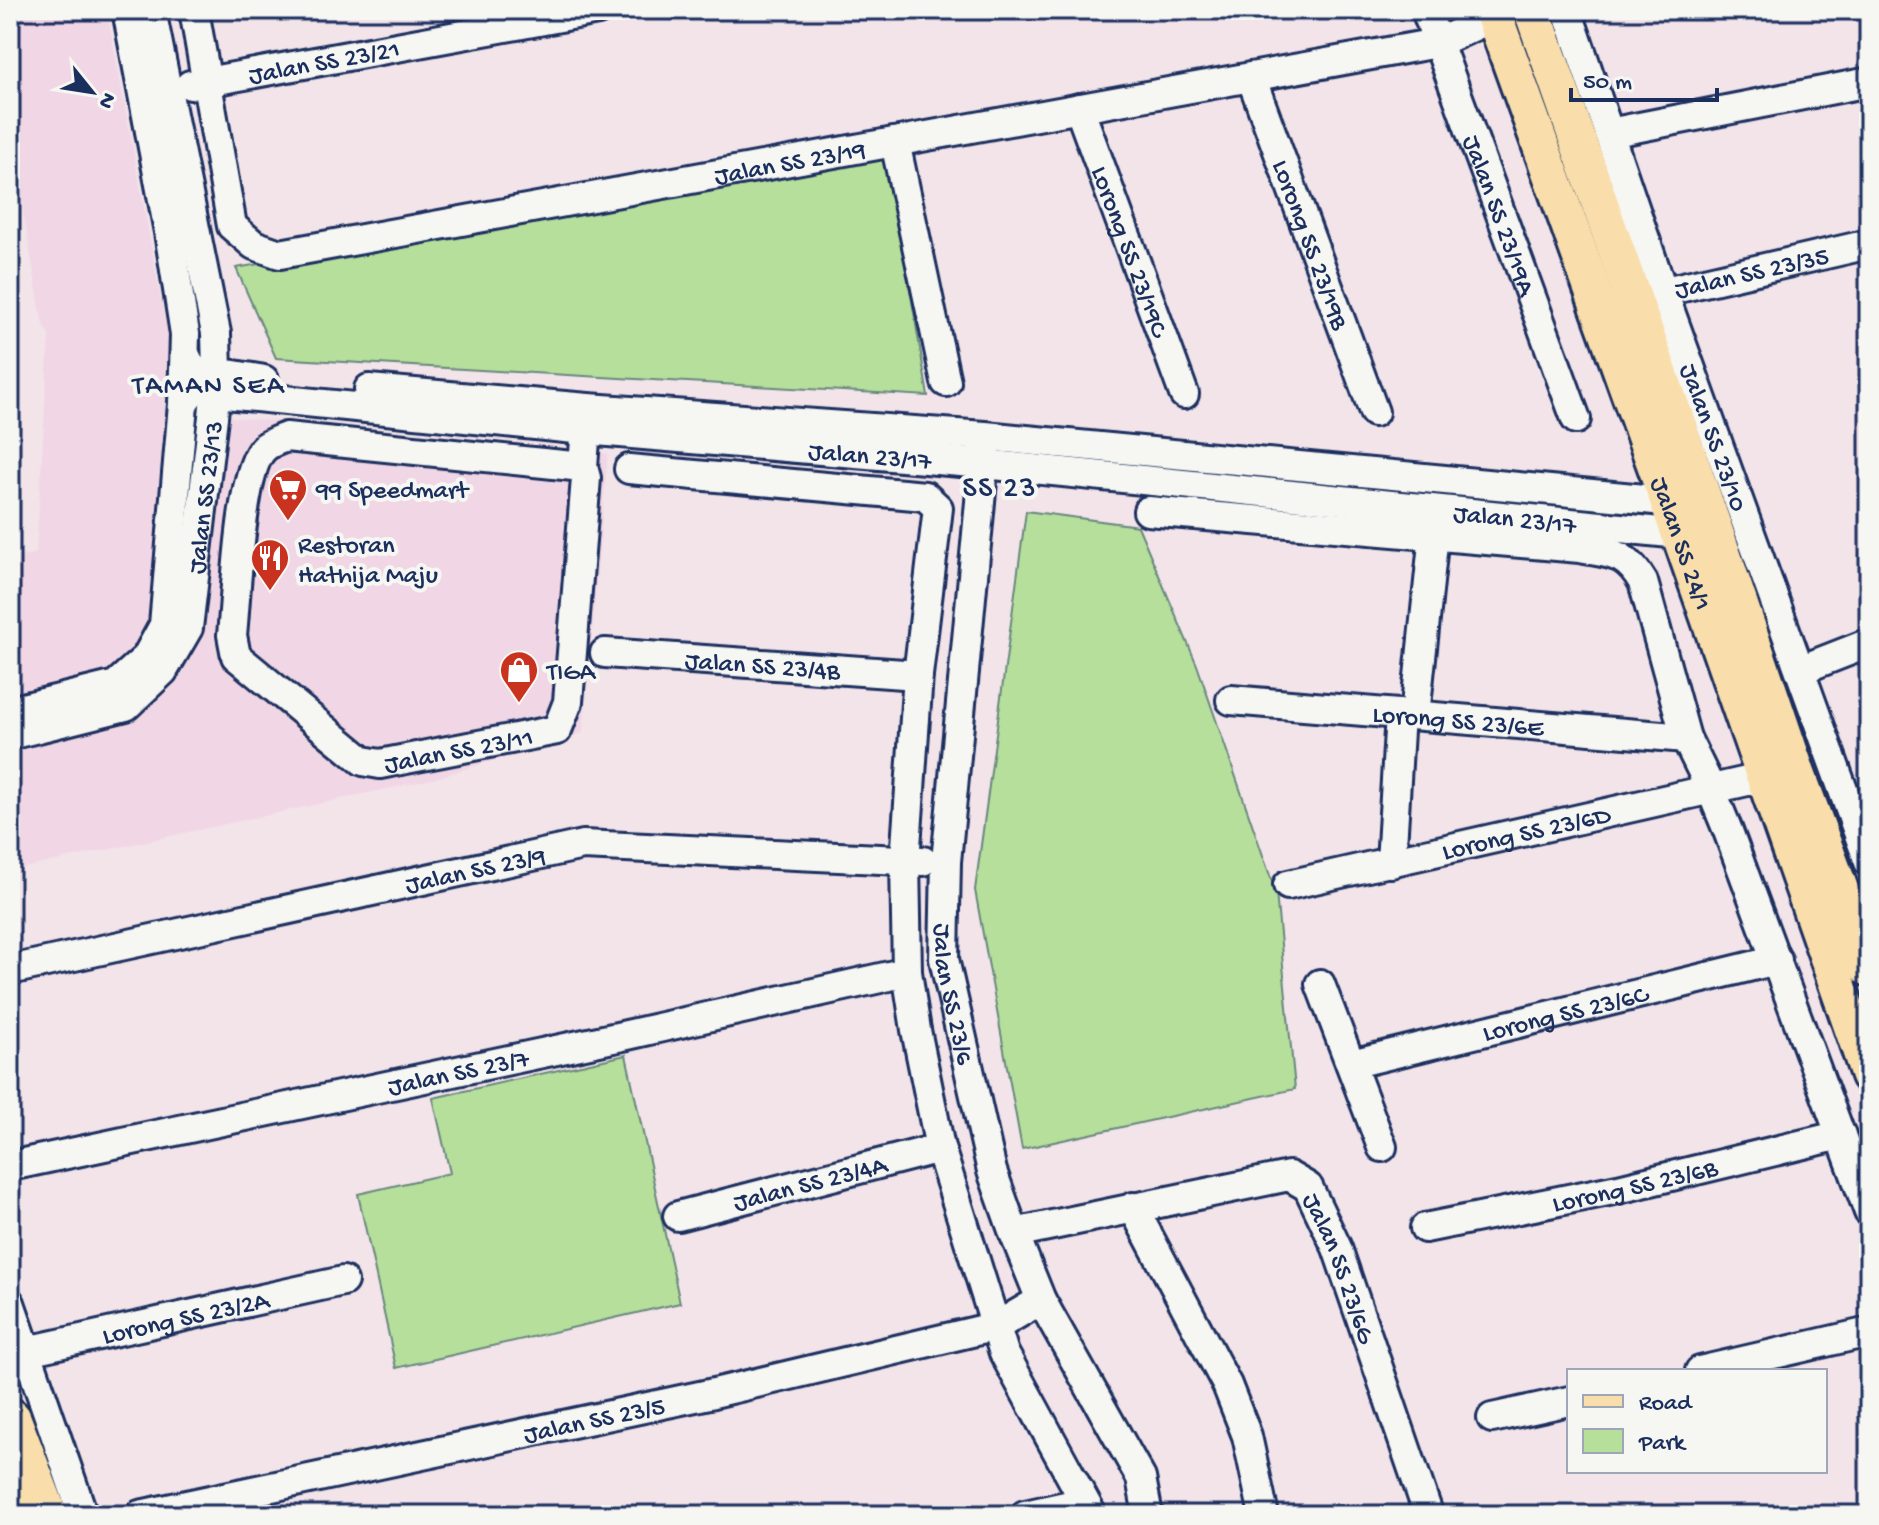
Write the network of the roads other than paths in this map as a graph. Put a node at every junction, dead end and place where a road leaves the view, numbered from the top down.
1 (127, 10) edge
2 (151, 10) edge
3 (194, 10) edge
4 (598, 10) edge
5 (1426, 10) edge
6 (1532, 10) edge
7 (1567, 10) edge
8 (1493, 13) edge
9 (1437, 43) junction
10 (1251, 77) junction
11 (207, 81) junction
12 (1869, 82) edge
13 (155, 91) junction
14 (1079, 108) junction
15 (1609, 133) junction
16 (895, 142) junction
17 (1869, 244) edge
18 (1648, 294) junction
19 (216, 333) junction
20 (946, 382) dead end
21 (204, 388) junction
22 (265, 389) junction
23 (1184, 394) dead end
24 (1374, 412) dead end
25 (587, 419) junction
26 (1576, 419) dead end
27 (211, 435) junction
28 (985, 436) junction
29 (984, 464) junction
30 (583, 467) junction
31 (629, 469) dead end
32 (1148, 511) dead end
33 (1710, 517) junction
34 (1674, 518) junction
35 (1434, 534) junction
36 (1869, 643) edge
37 (605, 653) dead end
38 (1800, 670) junction
39 (918, 675) junction
40 (1231, 700) dead end
41 (10, 711) edge
42 (1407, 714) junction
43 (10, 735) edge
44 (1686, 738) junction
45 (1765, 777) junction
46 (1710, 787) junction
47 (1860, 808) edge
48 (905, 861) junction
49 (946, 862) junction
50 (1869, 862) edge
51 (1391, 863) junction
52 (1288, 885) dead end
53 (1777, 960) junction
54 (1869, 968) edge
55 (10, 970) edge
56 (907, 972) junction
57 (1320, 984) dead end
58 (1351, 1064) junction
59 (1869, 1075) edge
60 (1841, 1135) junction
61 (1382, 1147) dead end
62 (940, 1148) junction
63 (10, 1166) edge
64 (1133, 1207) junction
65 (1869, 1212) edge
66 (678, 1216) dead end
67 (1425, 1228) dead end
68 (1014, 1233) junction
69 (343, 1281) dead end
70 (1041, 1300) junction
71 (10, 1303) edge
72 (997, 1326) junction
73 (1869, 1332) edge
74 (27, 1351) junction
75 (1709, 1369) edge
76 (1567, 1401) edge
77 (1492, 1418) dead end
78 (10, 1420) edge
79 (10, 1505) edge
80 (1088, 1508) edge
81 (14, 1515) edge
82 (46, 1515) edge
83 (83, 1515) edge
84 (140, 1515) edge
85 (1025, 1515) edge
86 (1148, 1515) edge
87 (1264, 1515) edge
88 (1422, 1515) edge

1 - 13 street, Jalan SS 23/13
2 - 13 street, Jalan SS 23/13
3 - 11 street, Jalan SS 23/19
4 - 11 street, Jalan SS 23/21
5 - 9 street, Jalan SS 23/19A
6 - 18 main road, Jalan SS 24/1
7 - 15 street, Jalan SS 23/10
8 - 9 street, Jalan SS 23/19
8 - 34 main road, Jalan SS 24/1
9 - 10 street, Jalan SS 23/19
9 - 26 street, Jalan SS 23/19A
10 - 14 street, Jalan SS 23/19
10 - 24 street, Lorong SS 23/19B
11 - 13 street, Jalan SS 23/21
11 - 16 street, Jalan SS 23/19
12 - 15 street
13 - 19 street, Jalan SS 23/13
13 - 21 street, Jalan SS 23/13
14 - 16 street, Jalan SS 23/19
14 - 23 street, Lorong SS 23/19C
15 - 18 street, Jalan SS 23/10
16 - 20 street
17 - 18 street, Jalan SS 23/35
18 - 33 main road, Jalan SS 24/1
18 - 38 street, Jalan SS 23/10
19 - 21 street, Jalan SS 23/13
19 - 22 street
21 - 22 street, Jalan 23/17
21 - 27 street, Jalan SS 23/13
21 - 41 street, Jalan SS 23/13
22 - 25 street, Jalan 23/17
22 - 27 street
25 - 28 street, Jalan 23/17
25 - 29 street, Jalan 23/17
25 - 30 street, Jalan SS 23/11
27 - 43 street, Jalan SS 23/13
28 - 29 street, Jalan SS 23/6
28 - 34 street, Jalan 23/17
29 - 34 street, Jalan 23/17
29 - 49 street, Jalan SS 23/6
30 - 30 street, Jalan SS 23/11
31 - 39 street
32 - 35 street
33 - 34 street, Jalan 23/17
33 - 54 main road, Jalan SS 24/1
34 - 45 main road, Jalan SS 24/1
35 - 42 street
35 - 44 street
36 - 38 street
37 - 39 street, Jalan SS 23/4B
38 - 47 street, Jalan SS 23/10
39 - 48 street
40 - 42 street, Lorong SS 23/6E
42 - 44 street, Lorong SS 23/6E
42 - 51 street
44 - 46 street
45 - 46 street, Lorong SS 23/6D
45 - 59 main road, Jalan SS 24/1
46 - 51 street, Lorong SS 23/6D
46 - 53 street
47 - 50 street, Jalan SS 23/10
48 - 49 street, Jalan SS 23/9
48 - 55 street, Jalan SS 23/9
48 - 56 street
49 - 68 street, Jalan SS 23/6
51 - 52 street, Lorong SS 23/6D
53 - 58 street, Lorong SS 23/6C
53 - 60 street
56 - 62 street
56 - 63 street, Jalan SS 23/7
57 - 58 street
58 - 61 street
60 - 65 street
60 - 67 street, Lorong SS 23/6B
62 - 66 street, Jalan SS 23/4A
62 - 72 street
64 - 68 street, Jalan SS 23/6G
64 - 87 street
64 - 88 street, Jalan SS 23/6G
68 - 70 street, Jalan SS 23/6
69 - 74 street, Lorong SS 23/2A
70 - 72 street, Jalan SS 23/5
70 - 86 street, Jalan SS 23/6
71 - 74 street
72 - 80 street
72 - 84 street, Jalan SS 23/5
73 - 75 street
74 - 83 street
76 - 77 street
78 - 82 highway
79 - 81 highway
80 - 85 street

